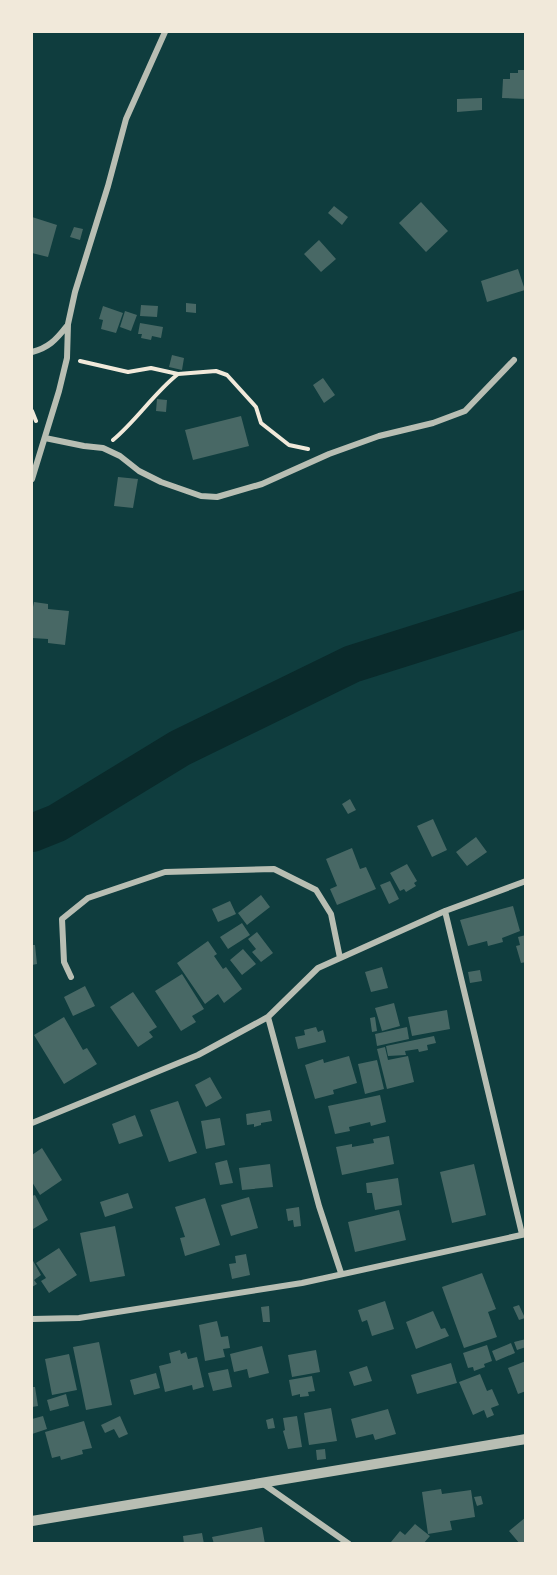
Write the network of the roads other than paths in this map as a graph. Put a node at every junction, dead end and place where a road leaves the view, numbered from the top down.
1 (165, 32) edge
2 (68, 324) junction
3 (32, 352) edge
4 (514, 360) dead end
5 (45, 438) junction
6 (32, 479) edge
7 (525, 881) edge
8 (445, 911) junction
9 (340, 958) junction
10 (71, 977) dead end
11 (268, 1017) junction
12 (32, 1123) edge
13 (524, 1234) edge
14 (341, 1273) junction
15 (32, 1319) edge
16 (525, 1439) edge
17 (262, 1483) junction
18 (32, 1521) edge
19 (350, 1544) edge

1 - 2 street
2 - 3 street
2 - 5 street
4 - 5 street
5 - 6 street
7 - 8 street
8 - 9 street
8 - 13 street
9 - 10 street
9 - 11 street
11 - 12 street
11 - 14 street
13 - 14 street
14 - 15 street
16 - 17 street
17 - 18 street
17 - 19 street

